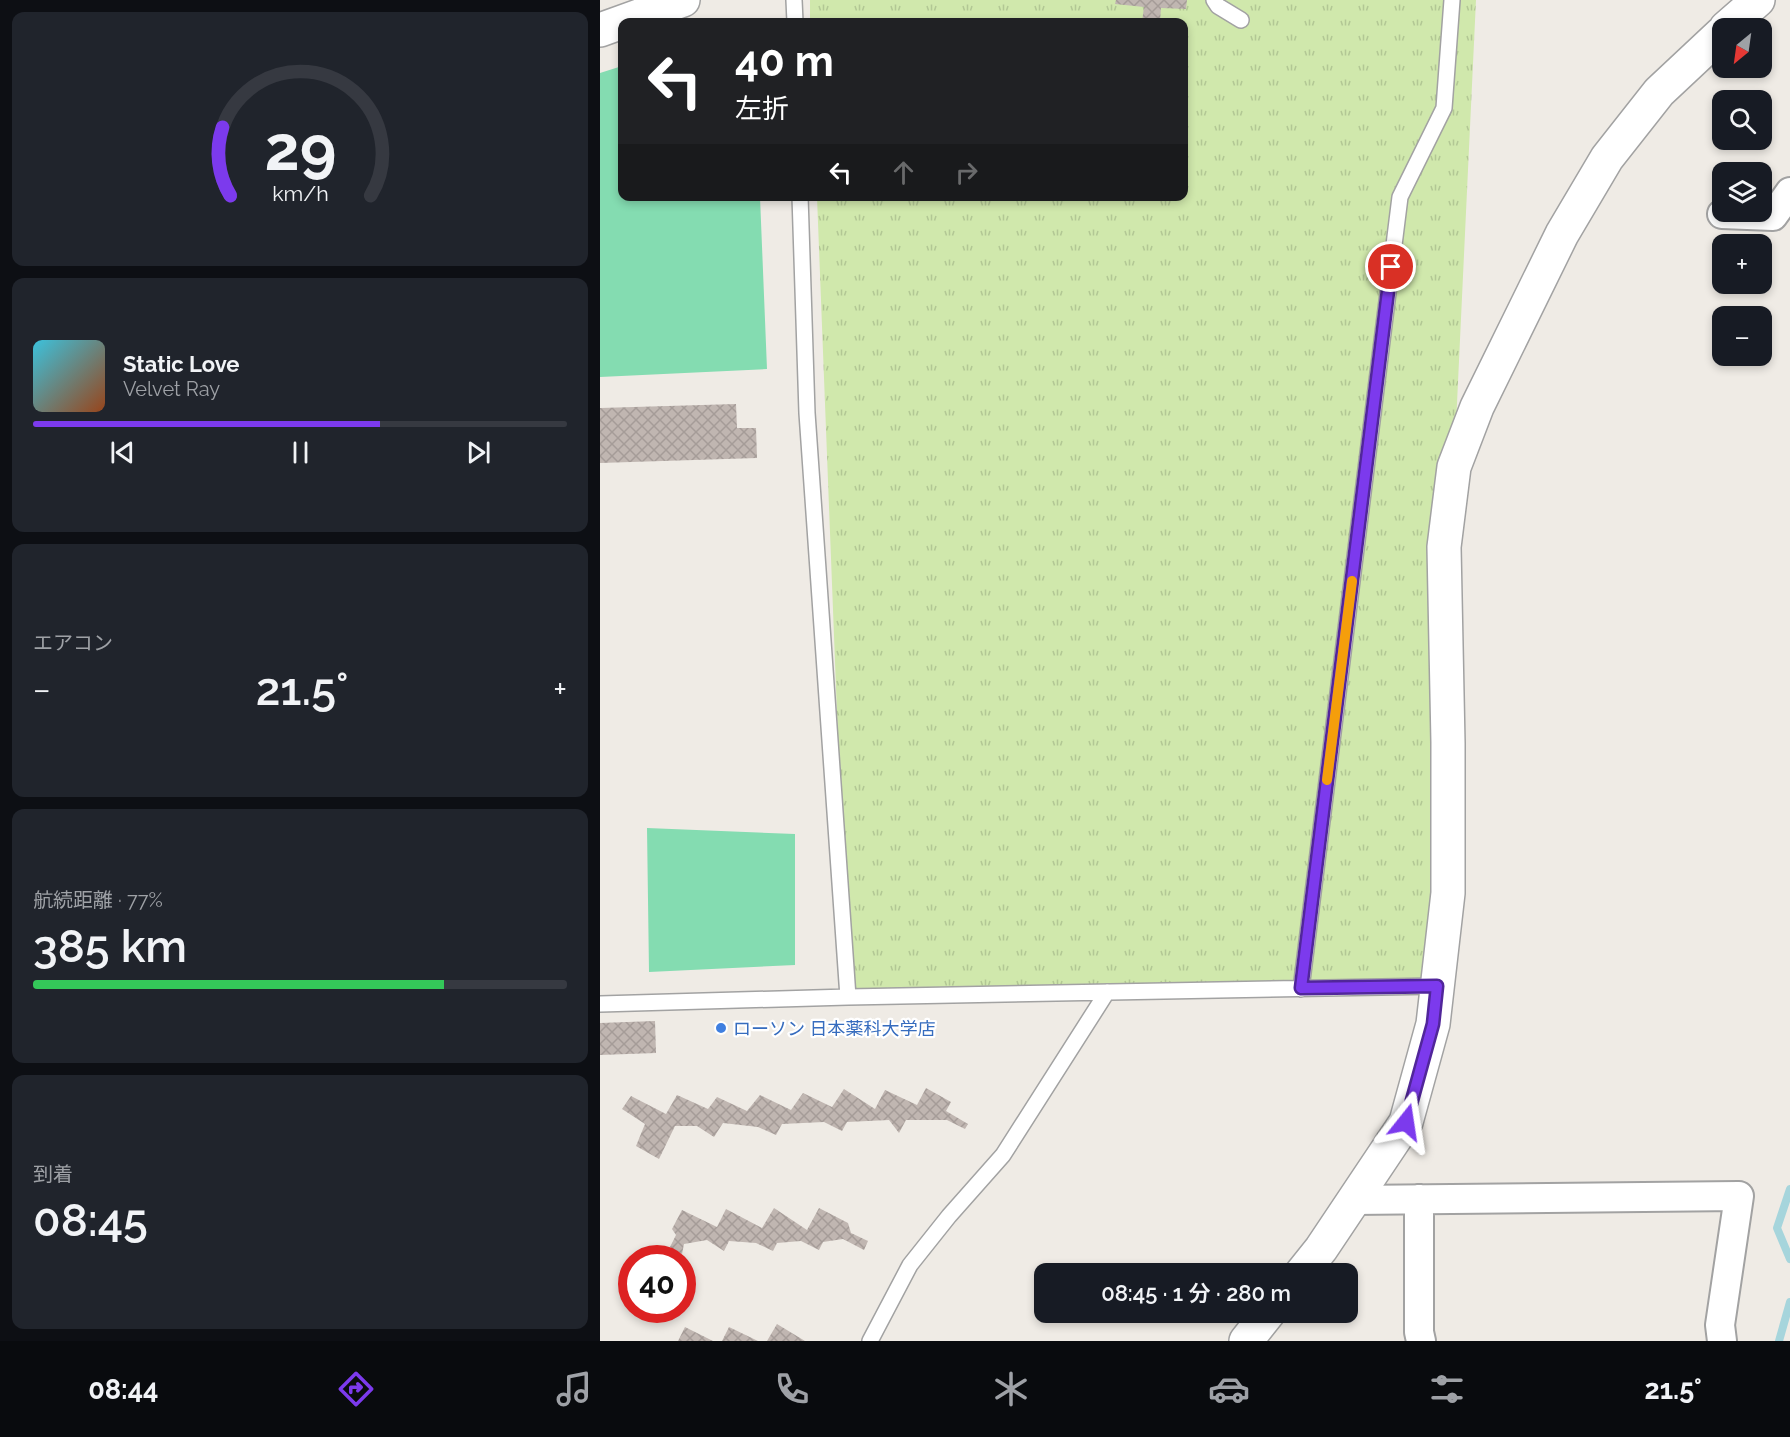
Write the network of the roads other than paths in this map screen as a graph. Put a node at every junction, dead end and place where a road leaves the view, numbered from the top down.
1 (683, 0) edge
2 (794, 0) edge
3 (1214, 0) edge
4 (1452, 0) edge
5 (1758, 0) edge
6 (633, 18) edge
7 (795, 18) edge
8 (1737, 18) edge
9 (1241, 20) dead end
10 (618, 23) edge
11 (600, 30) edge
12 (1712, 42) edge
13 (1790, 192) edge
14 (800, 201) edge
15 (1772, 216) edge
16 (1437, 986) junction
17 (1301, 988) junction
18 (1107, 992) junction
19 (848, 997) junction
20 (600, 1005) edge
21 (1419, 1199) junction
22 (1353, 1200) junction
23 (1310, 1263) edge
24 (1260, 1323) edge
25 (870, 1341) edge
26 (1246, 1341) edge
27 (1421, 1341) edge
28 (1722, 1341) edge

1 - 6 street
2 - 7 lane
3 - 9 lane
4 - 17 lane
5 - 8 street
10 - 11 street
12 - 16 street
13 - 15 street
14 - 19 lane
16 - 17 lane
16 - 22 street
17 - 18 lane
18 - 19 lane
18 - 25 lane
19 - 20 lane
21 - 22 street
21 - 27 street
21 - 28 street
22 - 23 street
24 - 26 street

